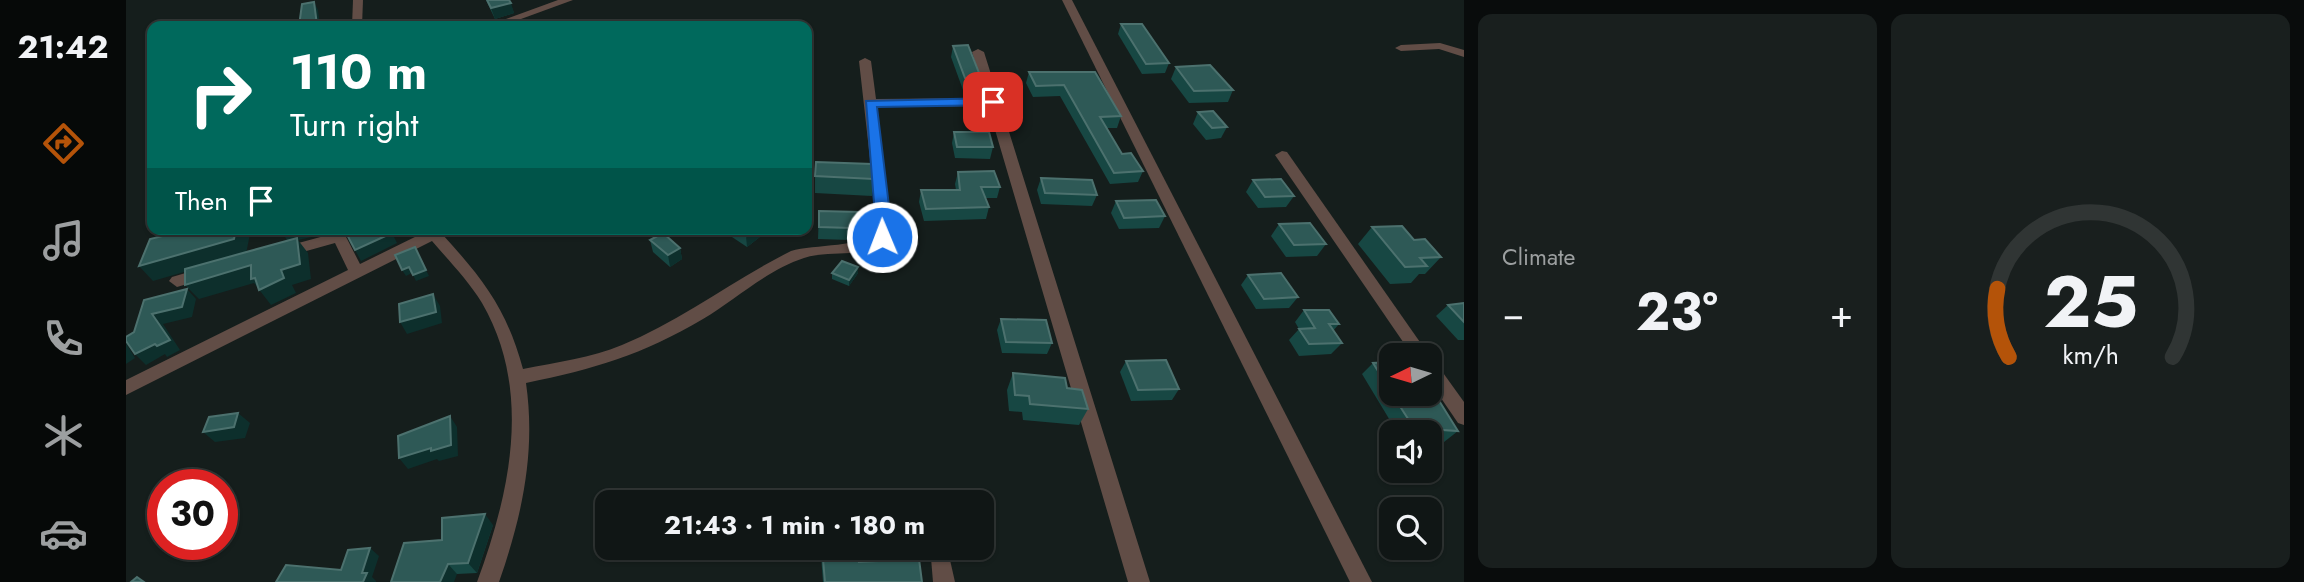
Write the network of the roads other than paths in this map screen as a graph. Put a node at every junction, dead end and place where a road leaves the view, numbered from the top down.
1 (358, 0) edge
2 (568, 0) edge
3 (1067, 0) edge
4 (357, 21) edge
5 (507, 21) edge
6 (1401, 48) dead end
7 (978, 52) dead end
8 (1464, 54) edge
9 (865, 61) dead end
10 (993, 102) junction
11 (870, 103) junction
12 (1282, 155) dead end
13 (331, 235) edge
14 (338, 235) edge
15 (428, 235) edge
16 (439, 235) edge
17 (271, 255) edge
18 (218, 270) edge
19 (357, 273) junction
20 (177, 281) dead end
21 (1413, 343) edge
22 (519, 377) junction
23 (1442, 385) edge
24 (126, 388) edge
25 (1464, 417) edge
26 (941, 560) edge
27 (488, 582) edge
28 (944, 582) edge
29 (1139, 582) edge
30 (1360, 582) edge

1 - 4 street
2 - 5 street
3 - 30 street
6 - 8 street
7 - 10 street
9 - 11 street
10 - 11 street
10 - 29 street
11 - 22 street
12 - 21 street
13 - 17 street
14 - 19 street
15 - 19 street
16 - 22 street
18 - 20 street
19 - 24 street
22 - 27 street
23 - 25 street
26 - 28 street

